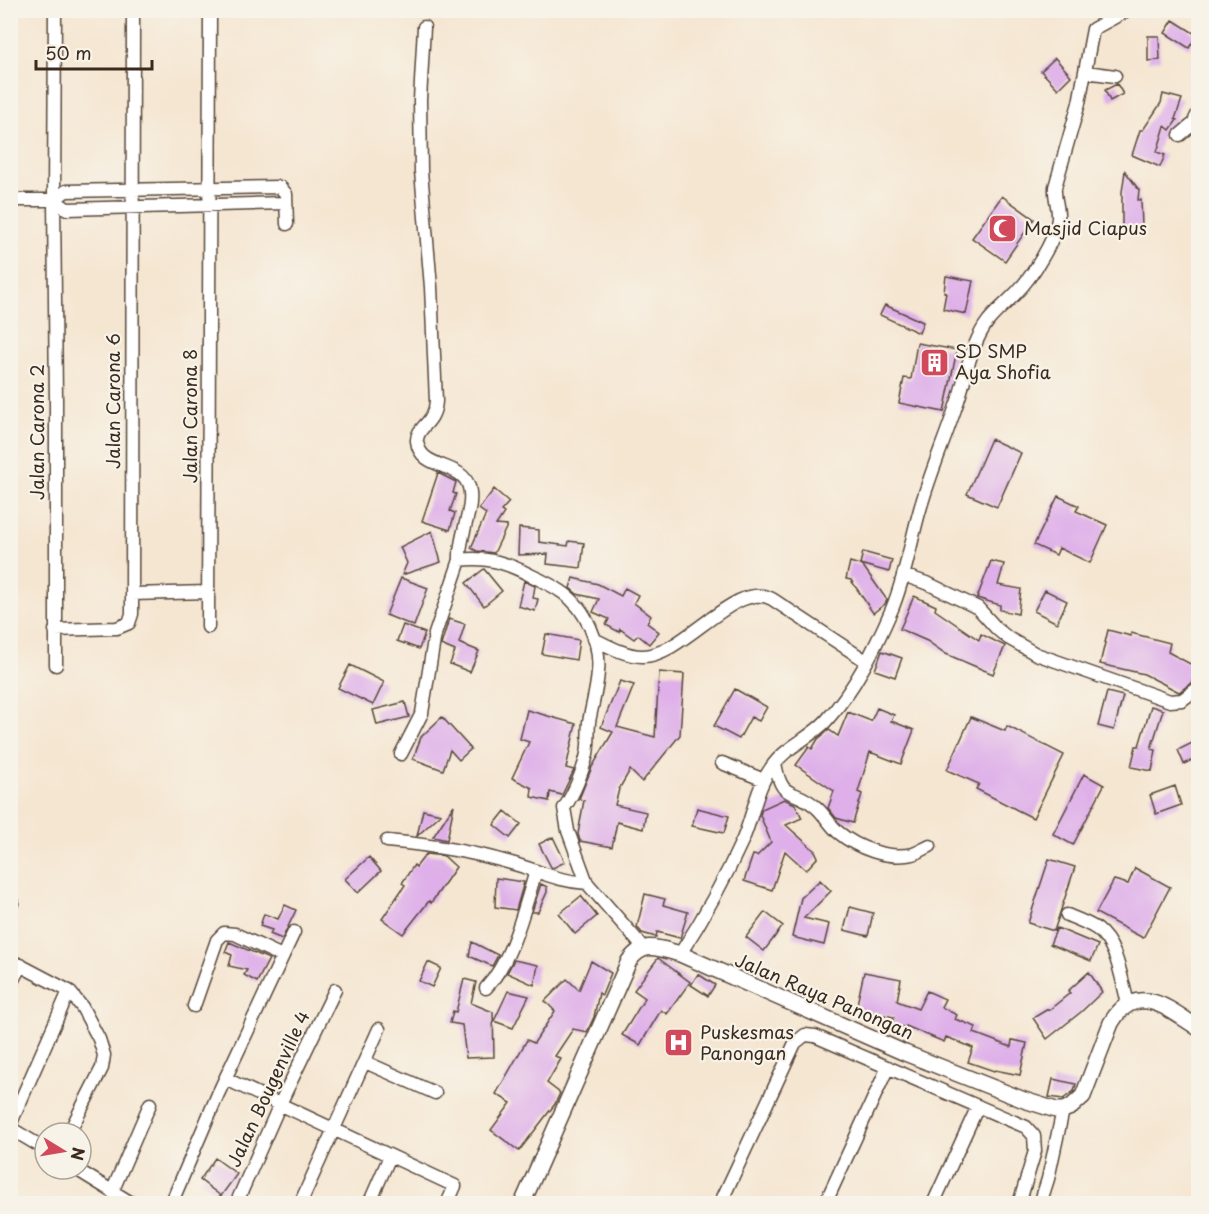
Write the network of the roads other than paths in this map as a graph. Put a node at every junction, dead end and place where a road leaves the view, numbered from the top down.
1 (55, 10) edge
2 (133, 10) edge
3 (210, 10) edge
4 (1128, 10) edge
5 (424, 27) dead end
6 (1086, 72) junction
7 (1115, 76) dead end
8 (1198, 113) edge
9 (1180, 135) dead end
10 (209, 188) junction
11 (132, 190) junction
12 (10, 200) edge
13 (54, 200) junction
14 (286, 203) junction
15 (210, 206) junction
16 (132, 208) junction
17 (286, 224) dead end
18 (460, 560) junction
19 (903, 575) junction
20 (208, 592) junction
21 (132, 594) junction
22 (208, 627) dead end
23 (55, 630) junction
24 (594, 639) junction
25 (866, 661) junction
26 (56, 664) dead end
27 (1198, 687) edge
28 (401, 754) dead end
29 (722, 763) dead end
30 (775, 763) junction
31 (764, 780) junction
32 (387, 840) dead end
33 (930, 846) dead end
34 (536, 871) junction
35 (587, 883) junction
36 (1067, 915) dead end
37 (294, 932) dead end
38 (643, 947) junction
39 (680, 954) junction
40 (282, 956) junction
41 (16, 962) edge
42 (10, 985) edge
43 (486, 988) dead end
44 (335, 990) dead end
45 (69, 991) junction
46 (1128, 1003) junction
47 (194, 1006) dead end
48 (1198, 1028) edge
49 (380, 1029) dead end
50 (365, 1062) junction
51 (888, 1067) junction
52 (226, 1079) junction
53 (435, 1093) dead end
54 (150, 1104) dead end
55 (280, 1104) junction
56 (978, 1106) junction
57 (1063, 1110) junction
58 (75, 1121) edge
59 (10, 1126) edge
60 (335, 1128) junction
61 (33, 1141) edge
62 (390, 1156) junction
63 (93, 1180) edge
64 (112, 1192) junction
65 (133, 1203) edge
66 (171, 1203) edge
67 (236, 1203) edge
68 (300, 1203) edge
69 (369, 1203) edge
70 (447, 1203) edge
71 (522, 1203) edge
72 (720, 1203) edge
73 (825, 1203) edge
74 (933, 1203) edge
75 (1019, 1203) edge
76 (1040, 1203) edge

1 - 13 street, Jalan Carona 2
2 - 11 street, Jalan Carona 6
3 - 10 street, Jalan Carona 8
4 - 6 street
5 - 18 street
6 - 7 street
6 - 19 street
8 - 9 street
10 - 11 street
10 - 14 street
10 - 15 street, Jalan Carona 8
11 - 13 street
11 - 16 street, Jalan Carona 6
12 - 13 street
13 - 16 street
13 - 23 street, Jalan Carona 2
14 - 15 street
14 - 17 street
15 - 16 street
15 - 20 street, Jalan Carona 8
16 - 21 street, Jalan Carona 6
18 - 24 street
18 - 28 street
19 - 25 street
19 - 27 street
20 - 21 street
20 - 22 street, Jalan Carona 8
21 - 23 street, Jalan Carona 6
23 - 26 street, Jalan Carona 2
24 - 25 street
24 - 35 street
25 - 30 street
29 - 31 street
30 - 31 street
30 - 33 street
31 - 39 street
32 - 34 street
34 - 35 street
34 - 43 street
35 - 38 street
36 - 46 street
37 - 40 street
38 - 39 street, Jalan Raya Panongan
38 - 71 street
39 - 57 street, Jalan Raya Panongan
40 - 47 street
40 - 52 street
41 - 42 street
41 - 45 street
44 - 55 street, Jalan Bougenville 4
45 - 58 street
45 - 59 street
46 - 48 street
46 - 57 street
49 - 50 street
50 - 53 street
50 - 60 street
51 - 56 street
51 - 72 street
51 - 73 street
52 - 55 street
52 - 66 street
54 - 64 street
55 - 60 street
55 - 67 street, Jalan Bougenville 4
56 - 74 street
56 - 75 street
57 - 76 street
59 - 61 street
60 - 62 street
60 - 68 street
62 - 69 street
62 - 70 street
63 - 64 street
64 - 65 street

